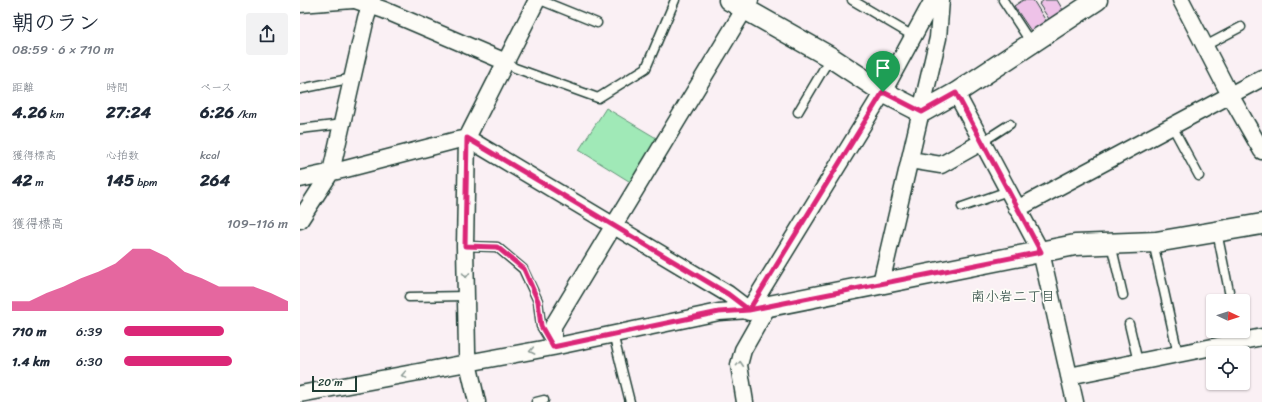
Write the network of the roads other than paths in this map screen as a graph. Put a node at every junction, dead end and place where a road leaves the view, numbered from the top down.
1 (354, 0) edge
2 (537, 0) edge
3 (540, 0) edge
4 (675, 0) edge
5 (852, 0) edge
6 (1003, 0) edge
7 (1097, 0) edge
8 (1181, 0) edge
9 (933, 1) edge
10 (372, 2) edge
11 (302, 3) edge
12 (741, 3) edge
13 (597, 23) dead end
14 (1241, 27) dead end
15 (913, 36) junction
16 (1031, 43) junction
17 (1205, 46) junction
18 (830, 57) junction
19 (506, 62) junction
20 (353, 78) junction
21 (1262, 78) edge
22 (300, 89) edge
23 (883, 92) junction
24 (956, 93) junction
25 (1230, 95) junction
26 (798, 112) dead end
27 (922, 112) junction
28 (343, 124) junction
29 (1010, 124) dead end
30 (1172, 126) junction
31 (300, 129) edge
32 (467, 138) junction
33 (982, 142) junction
34 (1262, 151) edge
35 (910, 160) junction
36 (331, 172) junction
37 (1199, 176) dead end
38 (300, 179) edge
39 (1008, 191) junction
40 (962, 207) dead end
41 (1017, 209) junction
42 (300, 220) edge
43 (1262, 224) edge
44 (614, 226) junction
45 (1216, 232) junction
46 (1153, 242) junction
47 (1111, 244) junction
48 (465, 246) junction
49 (1041, 252) junction
50 (881, 283) junction
51 (1229, 294) edge
52 (1123, 295) dead end
53 (466, 296) junction
54 (409, 297) dead end
55 (758, 308) junction
56 (1129, 324) dead end
57 (613, 334) junction
58 (1250, 336) edge
59 (1262, 336) edge
60 (1231, 338) edge
61 (553, 347) junction
62 (1178, 354) junction
63 (1138, 362) junction
64 (468, 363) junction
65 (1069, 376) junction
66 (308, 396) edge
67 (477, 402) edge
68 (630, 402) edge
69 (745, 402) edge
70 (1074, 402) edge

1 - 10 street
1 - 11 street
2 - 19 street
3 - 13 lane
4 - 19 lane
5 - 15 lane
6 - 16 lane
7 - 16 street
8 - 17 street
9 - 15 street
9 - 27 street
10 - 19 street
10 - 20 street
12 - 18 street
12 - 44 street
14 - 17 lane
15 - 23 street
16 - 24 street
17 - 25 street
18 - 23 street
18 - 26 lane
19 - 32 street
20 - 22 lane
20 - 28 street
21 - 25 street
23 - 27 street
23 - 55 street
24 - 27 street
24 - 33 street
25 - 30 street
25 - 34 street
27 - 35 street
28 - 31 lane
28 - 36 street
29 - 33 lane
30 - 37 lane
30 - 41 street
32 - 36 street
32 - 44 street
32 - 48 street
33 - 35 street
33 - 39 street
35 - 50 street
36 - 38 street
36 - 42 street
39 - 40 lane
39 - 41 street
41 - 49 street
43 - 45 street
44 - 55 street
44 - 61 street
45 - 46 street
45 - 51 lane
46 - 47 street
46 - 62 lane
47 - 49 street
47 - 52 lane
48 -> 53 street
48 - 61 lane
49 - 50 street
49 - 65 street
50 - 55 street
53 - 54 lane
53 - 64 street
55 - 57 street
69 -> 55 street
56 - 63 lane
57 - 61 street
57 - 68 lane
58 - 59 street
60 - 62 street
61 -> 64 street
62 - 63 street
63 - 65 street
64 -> 66 street
64 - 67 street
65 - 70 street

